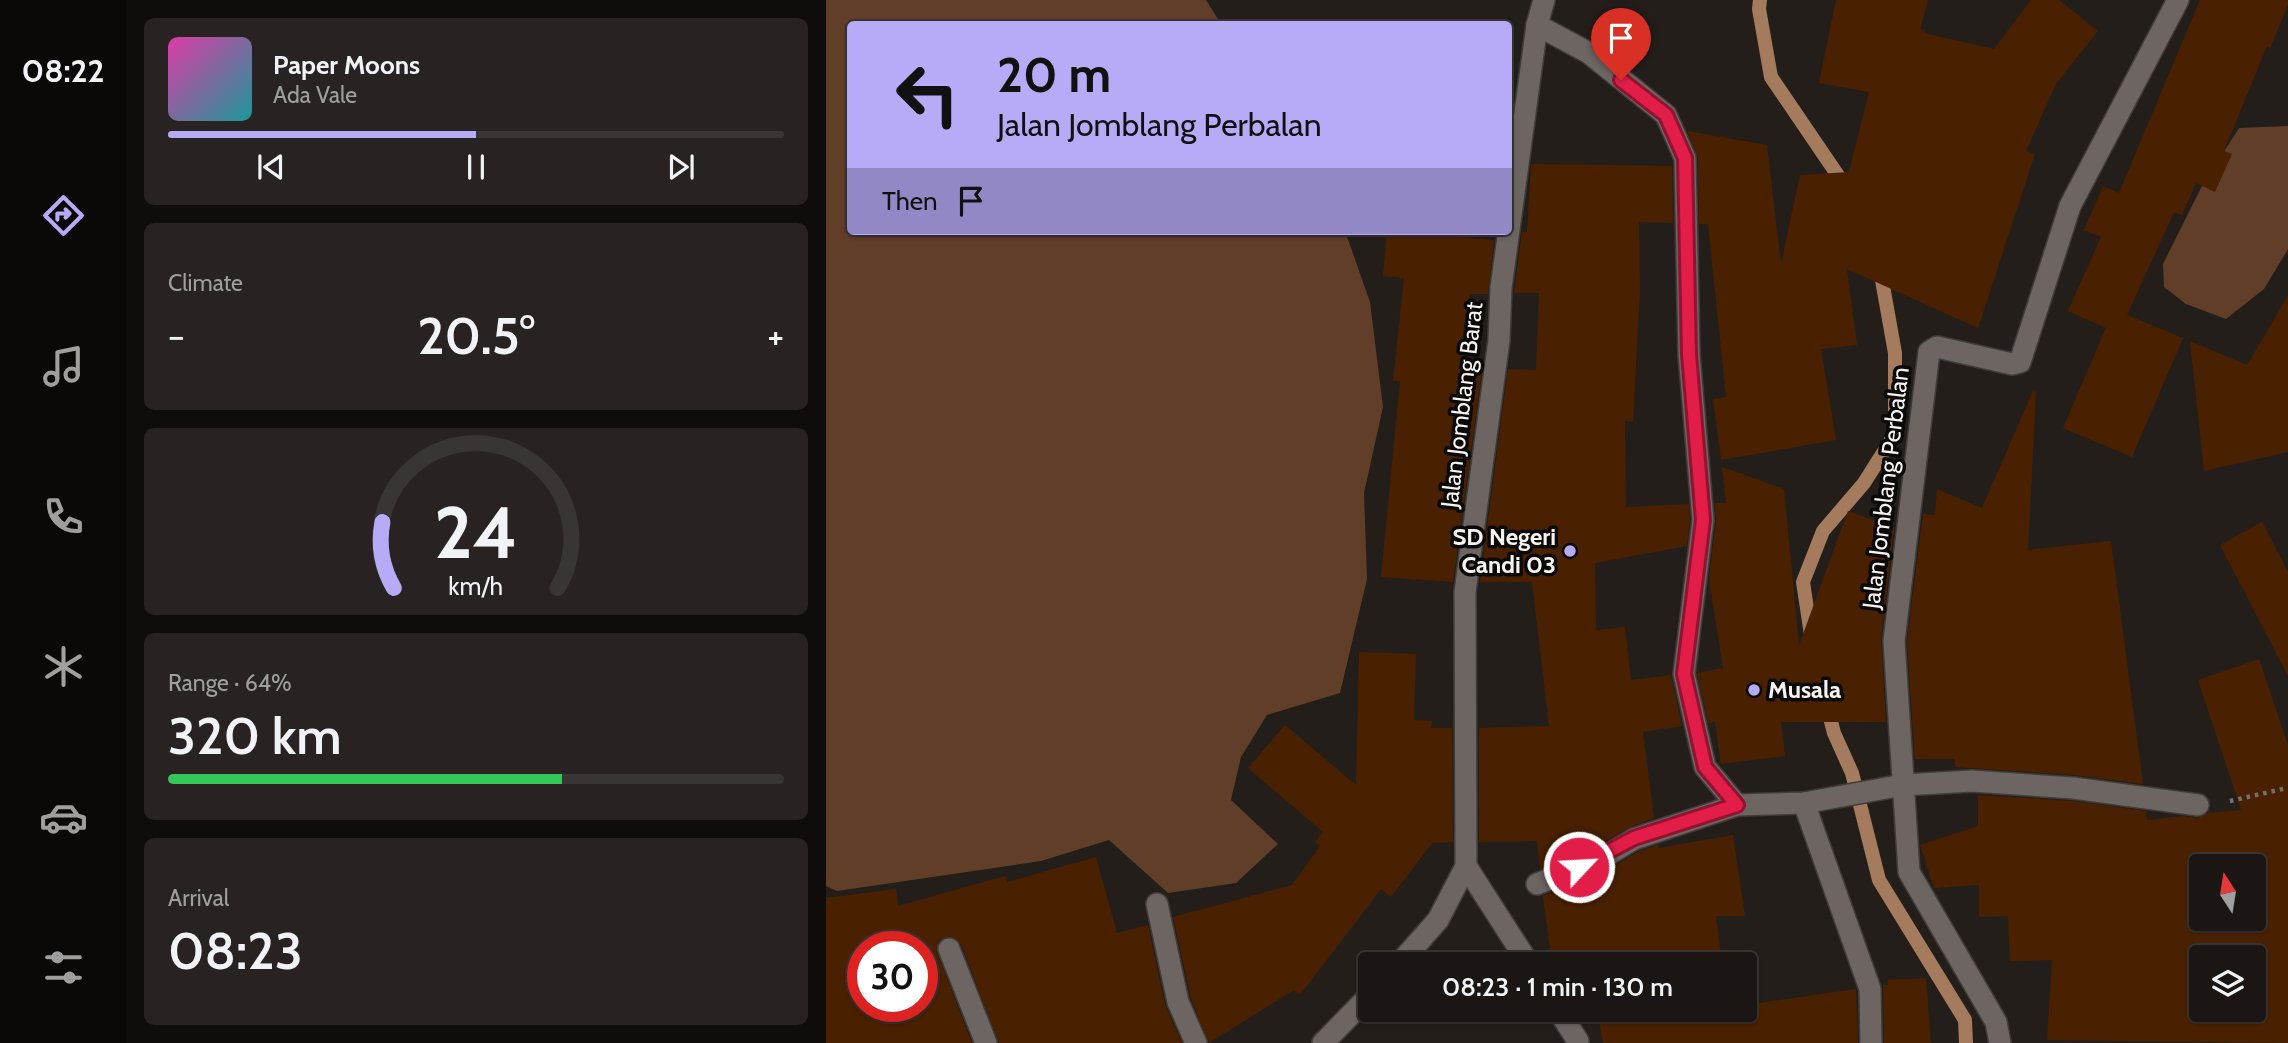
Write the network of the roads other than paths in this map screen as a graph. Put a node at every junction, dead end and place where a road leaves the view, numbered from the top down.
1 (1544, 0) edge
2 (2178, 0) edge
3 (1537, 25) junction
4 (1512, 208) edge
5 (1508, 235) edge
6 (1903, 785) junction
7 (1804, 803) junction
8 (1737, 805) junction
9 (2198, 805) road end
10 (1466, 866) junction
11 (1536, 884) dead end
12 (1157, 904) dead end
13 (949, 949) dead end
14 (1410, 952) edge
15 (1521, 952) edge
16 (1358, 1007) edge
17 (1566, 1022) edge
18 (1578, 1041) dead end
19 (986, 1043) edge
20 (1196, 1043) edge
21 (1323, 1043) edge
22 (1871, 1043) edge
23 (2000, 1043) edge

1 - 3 street, Jalan Jomblang Barat
2 - 6 street, Jalan Jomblang Perbalan
3 - 4 street, Jalan Jomblang Barat
3 - 8 street
5 - 10 street, Jalan Jomblang Barat
6 - 7 street
6 - 9 street
6 - 23 street, Jalan Jomblang Perbalan
7 - 8 street
7 - 22 street
8 - 11 street
10 - 14 street, Jalan Jomblang Barat
10 - 15 street
12 - 20 street
13 - 19 street
16 - 21 street
17 - 18 street

